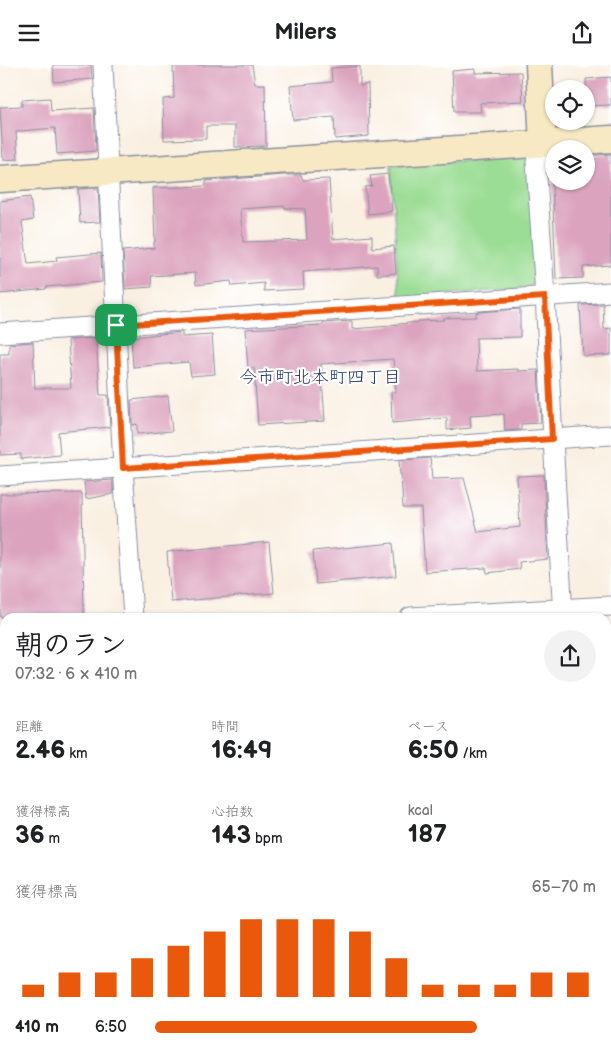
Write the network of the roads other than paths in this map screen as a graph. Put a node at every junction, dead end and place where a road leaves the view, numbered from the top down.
1 (103, 65) edge
2 (538, 65) edge
3 (611, 139) edge
4 (543, 145) junction
5 (109, 171) junction
6 (0, 179) edge
7 (611, 293) edge
8 (545, 297) junction
9 (116, 325) junction
10 (0, 333) edge
11 (611, 435) edge
12 (552, 439) junction
13 (123, 468) junction
14 (0, 476) edge
15 (611, 606) edge
16 (134, 613) edge
17 (563, 613) edge

1 - 5 street
2 - 4 street
3 - 4 street
4 - 5 street
4 - 8 street
5 - 6 street
5 - 9 street
7 - 8 street
8 - 9 street
8 - 12 street
9 - 10 street
9 - 13 street
11 - 12 street
12 - 13 street
12 - 17 street
13 - 14 street
13 - 16 street
15 - 17 street

